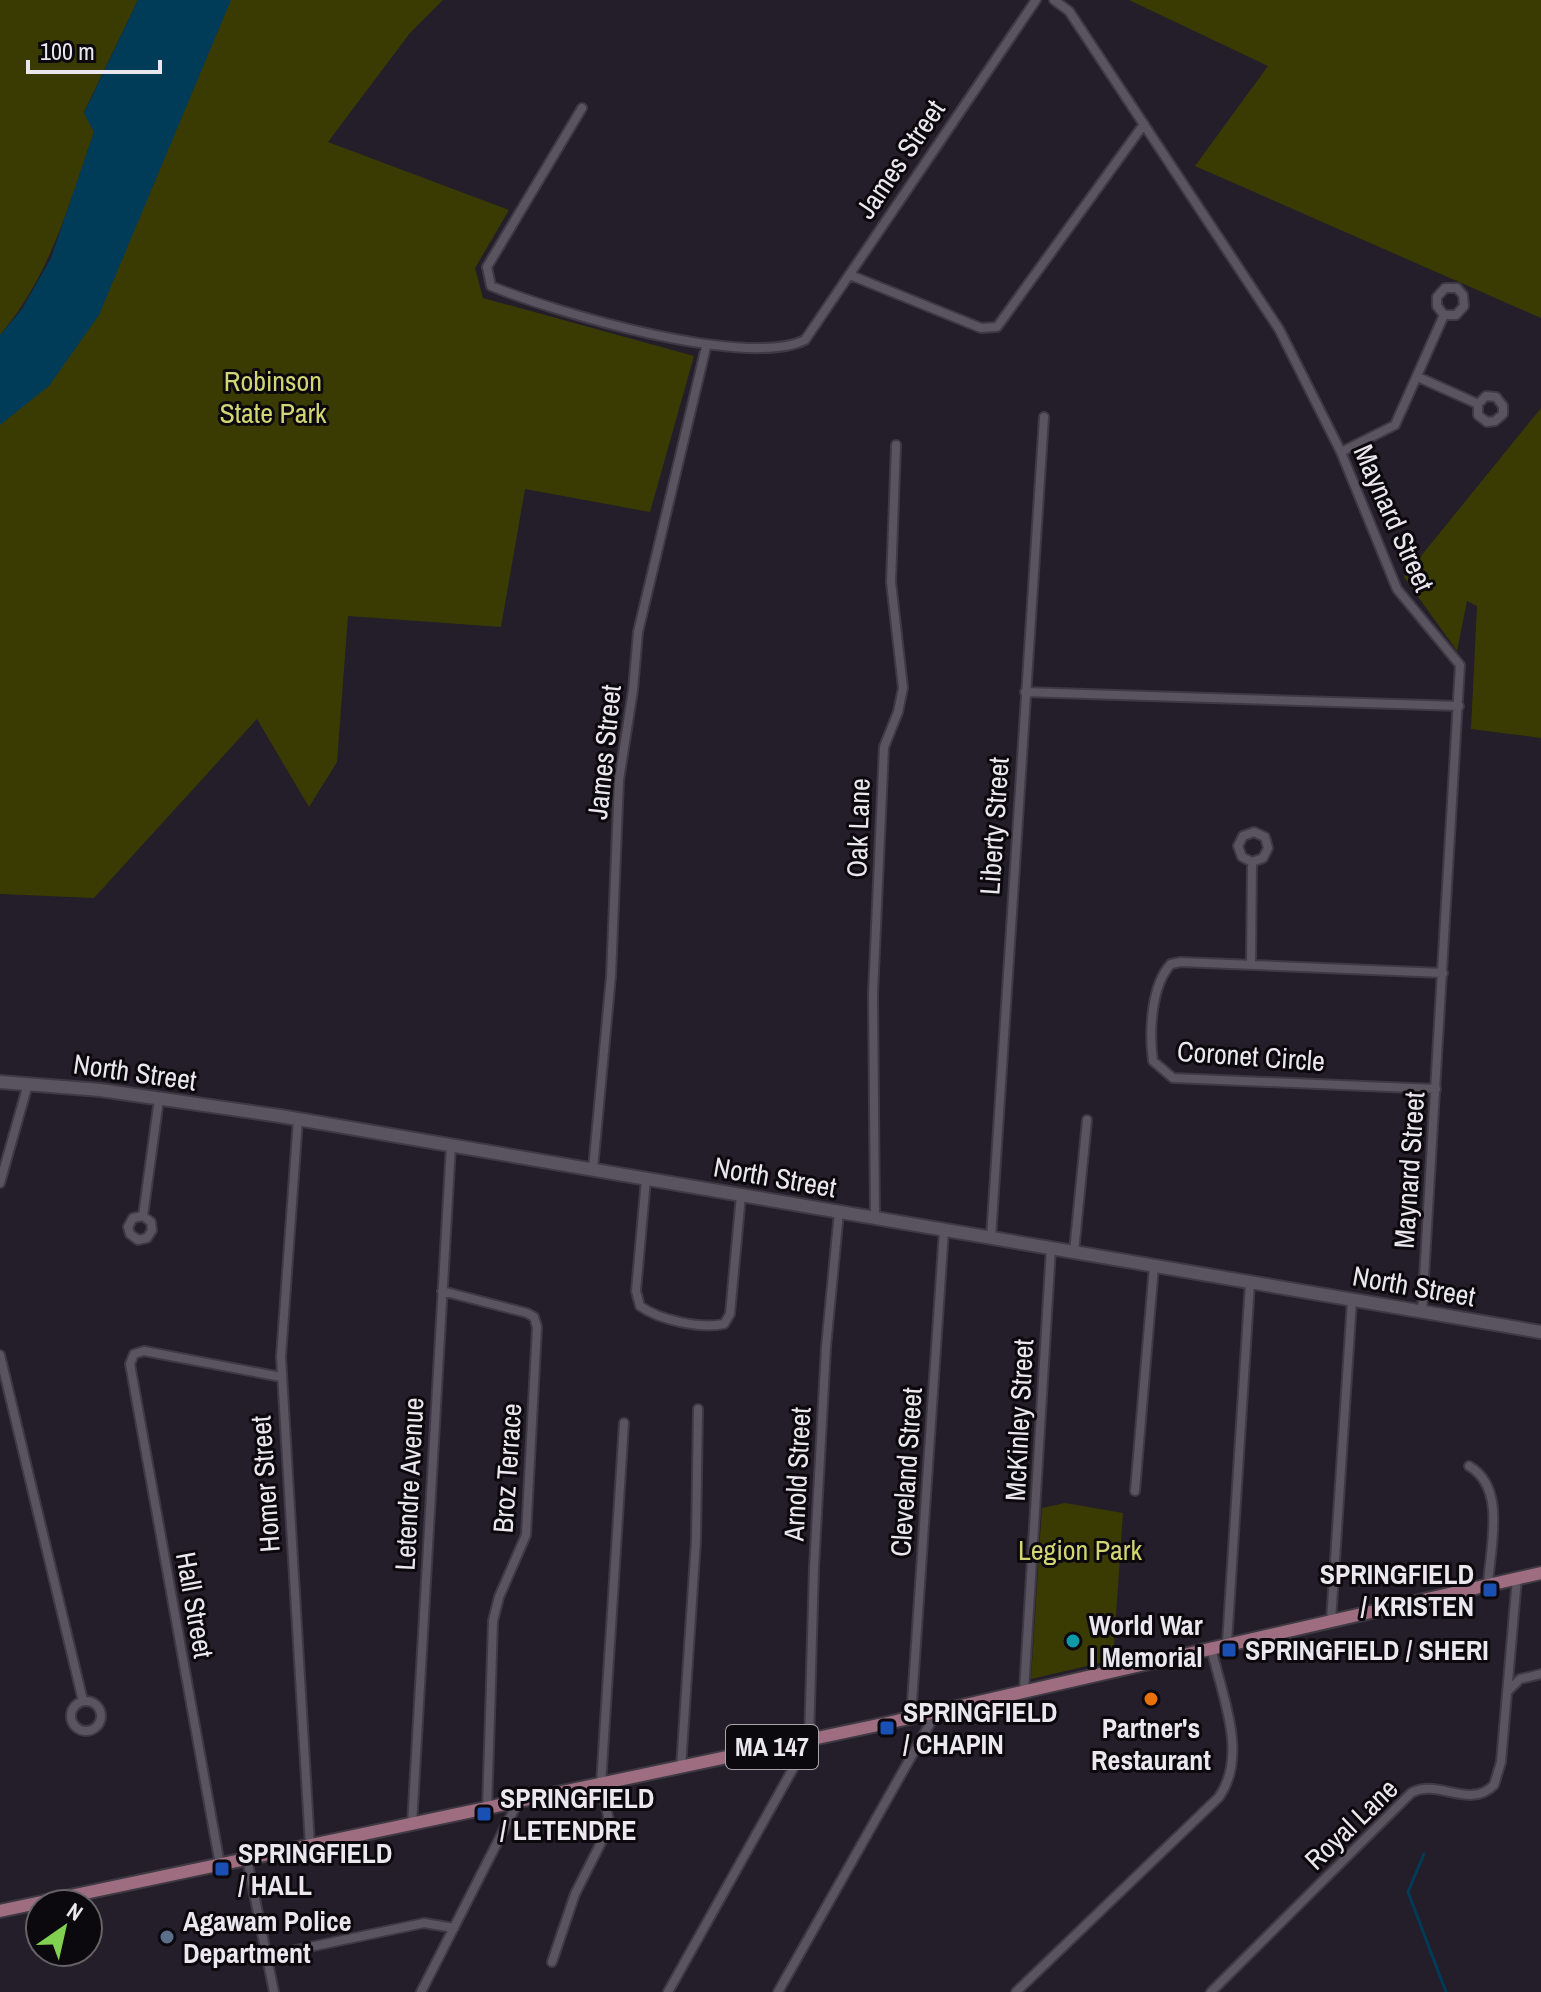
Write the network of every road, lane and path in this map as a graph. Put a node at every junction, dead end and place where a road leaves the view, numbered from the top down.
1 (1036, 0) edge
2 (1054, 0) edge
3 (582, 108) dead end
4 (1144, 124) junction
5 (850, 275) junction
6 (1444, 315) dead end
7 (706, 347) junction
8 (1418, 377) junction
9 (1478, 404) dead end
10 (1044, 417) dead end
11 (896, 445) dead end
12 (1341, 452) junction
13 (1025, 692) junction
14 (1459, 706) junction
15 (1252, 862) dead end
16 (1251, 964) junction
17 (1443, 973) junction
18 (0, 1082) edge
19 (28, 1084) junction
20 (1436, 1089) junction
21 (159, 1099) junction
22 (298, 1119) junction
23 (1087, 1120) dead end
24 (451, 1145) junction
25 (593, 1169) junction
26 (646, 1179) junction
27 (0, 1183) edge
28 (741, 1195) junction
29 (839, 1212) junction
30 (143, 1216) dead end
31 (875, 1218) junction
32 (944, 1230) junction
33 (991, 1238) junction
34 (1051, 1248) junction
35 (1074, 1252) junction
36 (1154, 1266) junction
37 (1250, 1282) junction
38 (442, 1291) junction
39 (1352, 1300) junction
40 (1422, 1312) junction
41 (1541, 1332) edge
42 (0, 1355) edge
43 (281, 1377) junction
44 (698, 1409) dead end
45 (624, 1423) dead end
46 (1469, 1466) dead end
47 (1135, 1491) dead end
48 (1541, 1573) edge
49 (1517, 1578) junction
50 (1488, 1585) junction
51 (1331, 1621) junction
52 (1227, 1643) junction
53 (1211, 1647) junction
54 (1541, 1674) edge
55 (1024, 1691) junction
56 (1508, 1694) junction
57 (83, 1701) dead end
58 (937, 1711) junction
59 (911, 1717) junction
60 (809, 1740) junction
61 (681, 1767) junction
62 (601, 1784) junction
63 (518, 1802) junction
64 (487, 1809) junction
65 (412, 1825) junction
66 (310, 1846) junction
67 (247, 1859) junction
68 (220, 1865) junction
69 (0, 1911) edge
70 (454, 1928) junction
71 (267, 1956) junction
72 (552, 1962) dead end
73 (274, 1992) edge
74 (421, 1992) edge
75 (668, 1992) edge
76 (778, 1992) edge
77 (1016, 1992) edge
78 (1211, 1992) edge

1 - 5 street, James Street
2 - 4 street, Maynard Street
3 - 7 street, James Street
4 - 5 street
4 - 12 street, Maynard Street
5 - 7 street, James Street
6 - 8 street
7 - 25 street, James Street
8 - 9 street
8 - 12 street
10 - 13 street, Liberty Street
11 - 31 street, Oak Lane
12 - 14 street, Maynard Street
13 - 14 street
13 - 33 street, Liberty Street
14 - 17 street, Maynard Street
15 - 16 street
16 - 17 street, Coronet Circle
16 - 20 street, Coronet Circle
17 - 20 street, Maynard Street
18 - 19 main road, North Street
19 - 21 main road, North Street
19 - 27 street
20 - 40 street, Maynard Street
21 - 22 main road, North Street
21 - 30 street
22 - 24 main road, North Street
22 - 43 street, Homer Street
23 - 35 street
24 - 25 main road, North Street
24 - 38 street, Letendre Avenue
25 - 26 main road, North Street
26 - 28 main road, North Street
26 - 28 street
28 - 29 main road, North Street
29 - 31 main road, North Street
29 - 60 street, Arnold Street
31 - 32 main road, North Street
32 - 33 main road, North Street
32 - 59 street, Cleveland Street
33 - 34 main road, North Street
34 - 35 main road, North Street
34 - 55 street, McKinley Street
35 - 36 main road, North Street
36 - 37 main road, North Street
36 - 47 street
37 - 39 main road, North Street
37 - 52 street
38 - 64 street, Broz Terrace
38 - 65 street, Letendre Avenue
39 - 40 main road, North Street
39 - 51 street
40 - 41 main road, North Street
42 - 57 street
43 - 66 street, Homer Street
43 - 68 street, Hall Street
44 - 61 street
45 - 62 street
46 - 50 street
48 - 49 main road, MA 147
49 - 50 main road, MA 147
49 - 56 street, Royal Lane
50 - 51 main road, MA 147
51 - 52 main road, MA 147
52 - 53 main road, MA 147
53 - 55 main road, MA 147
53 - 77 street
54 - 56 street
55 - 58 main road, MA 147
56 - 78 street, Royal Lane
58 - 59 main road, MA 147
58 - 76 street
59 - 60 main road, MA 147
60 - 61 main road, MA 147
60 - 75 street
61 - 62 main road, MA 147
62 - 63 main road, MA 147
62 - 72 street
63 - 64 main road, MA 147
63 - 70 street
64 - 65 main road, MA 147
65 - 66 main road, MA 147
66 - 67 main road, MA 147
67 - 68 main road, MA 147
67 - 71 street
68 - 69 main road, MA 147
70 - 71 street
70 - 74 street
71 - 73 street

